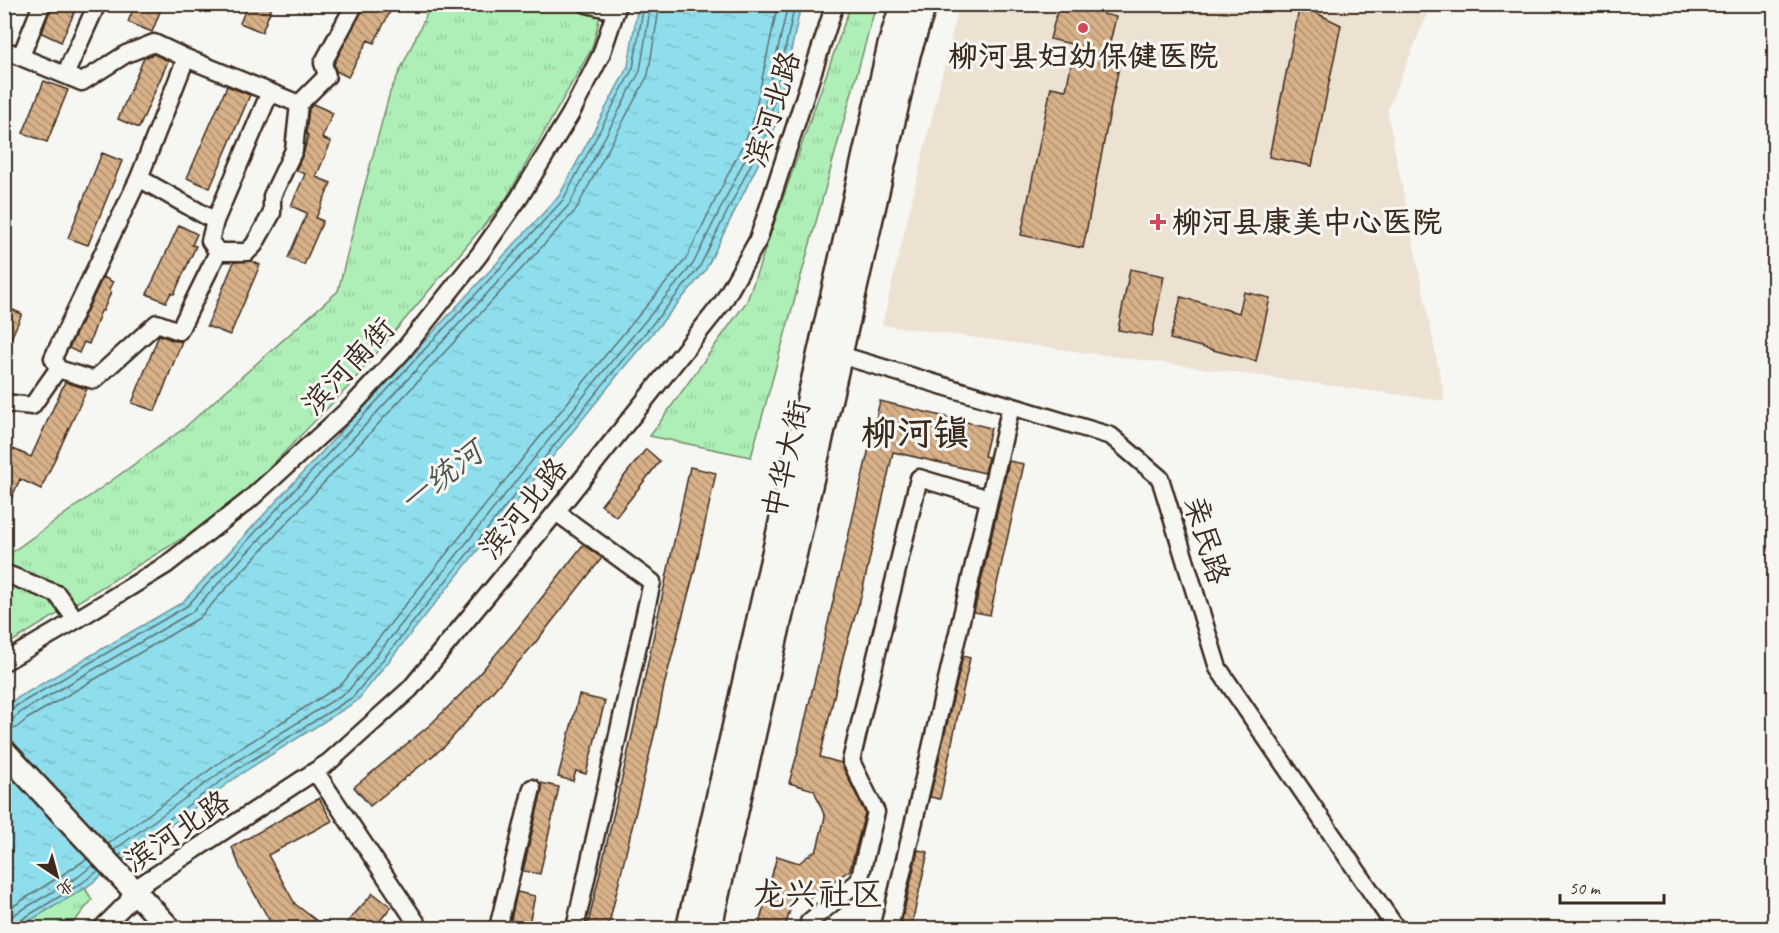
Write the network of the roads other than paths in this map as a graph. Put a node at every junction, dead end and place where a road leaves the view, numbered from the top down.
1 (42, 4) edge
2 (97, 4) edge
3 (355, 4) edge
4 (587, 4) edge
5 (835, 4) edge
6 (902, 4) edge
7 (925, 4) edge
8 (617, 8) edge
9 (4, 50) edge
10 (21, 56) junction
11 (186, 58) junction
12 (65, 75) junction
13 (270, 92) junction
14 (299, 104) junction
15 (139, 178) junction
16 (215, 221) junction
17 (218, 252) junction
18 (830, 352) junction
19 (58, 369) junction
20 (4, 403) edge
21 (1011, 406) junction
22 (989, 499) junction
23 (556, 512) junction
24 (4, 573) edge
25 (76, 620) junction
26 (4, 662) edge
27 (4, 751) edge
28 (4, 771) edge
29 (315, 771) junction
30 (532, 788) dead end
31 (103, 865) junction
32 (130, 896) junction
33 (102, 928) edge
34 (150, 928) edge
35 (169, 928) edge
36 (420, 928) edge
37 (498, 928) edge
38 (575, 928) edge
39 (688, 928) edge
40 (710, 928) edge
41 (808, 928) edge
42 (889, 928) edge
43 (1396, 928) edge

1 - 10 street
2 - 12 street
3 - 14 street
4 - 8 street
5 - 23 street, 滨河北路
6 - 18 main road, 中华大街
7 - 18 main road, 中华大街
8 - 25 street, 滨河南街
9 - 10 street
10 - 12 street
11 - 12 street
11 - 13 street
11 - 15 street
13 - 14 street
13 - 16 street
14 - 17 street
15 - 16 street
15 - 19 street
16 - 17 street
17 - 19 street
18 - 21 street, 亲民路
18 - 39 main road, 中华大街
18 - 40 main road, 中华大街
19 - 20 street
21 - 22 street
21 - 43 street, 亲民路
22 - 41 street
22 - 42 street
23 - 29 street, 滨河北路
23 - 38 street
24 - 25 street
25 - 26 street, 滨河南街
27 - 31 main road
28 - 31 main road
29 - 32 street, 滨河北路
29 - 36 street
30 - 37 street
31 - 32 main road
32 - 33 street, 滨河北路
32 - 34 main road
32 - 35 main road

